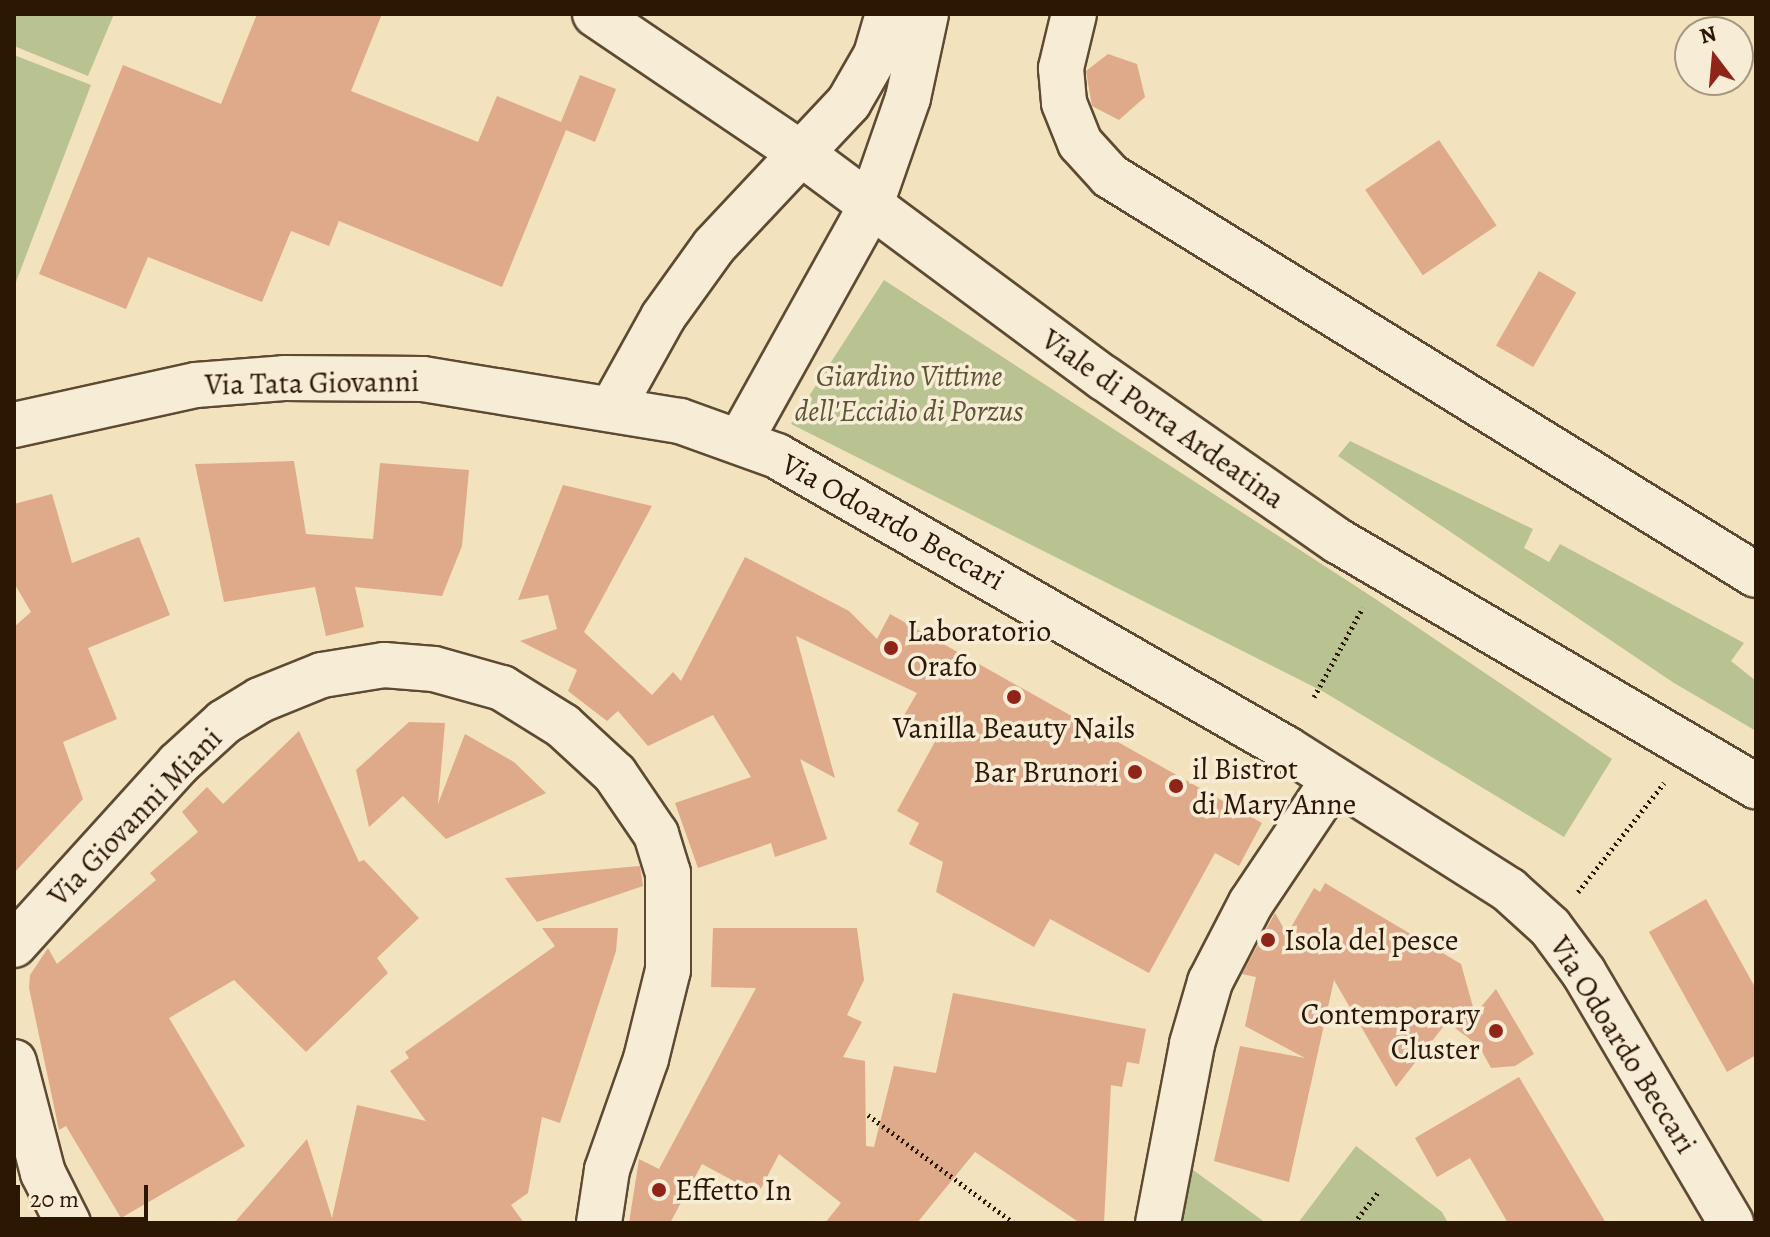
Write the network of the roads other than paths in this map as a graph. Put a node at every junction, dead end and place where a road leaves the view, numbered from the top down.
1 (595, 14) edge
2 (888, 14) edge
3 (926, 14) edge
4 (1074, 14) edge
5 (802, 154) junction
6 (870, 207) junction
7 (613, 407) junction
8 (14, 425) edge
9 (740, 441) junction
10 (1756, 575) edge
11 (1334, 779) junction
12 (1756, 786) edge
13 (14, 945) edge
14 (14, 1062) edge
15 (68, 1223) edge
16 (599, 1223) edge
17 (1158, 1223) edge
18 (1731, 1223) edge

1 - 5 street, Viale di Porta Ardeatina
2 - 5 street
3 - 6 street
4 - 10 street
5 - 6 street, Viale di Porta Ardeatina
5 - 7 street
6 - 9 street
6 - 12 street, Viale di Porta Ardeatina
7 - 8 street, Via Tata Giovanni
7 - 9 street, Via Odoardo Beccari
9 - 11 street, Via Odoardo Beccari
11 - 17 street
11 - 18 street, Via Odoardo Beccari
13 - 16 street, Via Giovanni Miani
14 - 15 street

